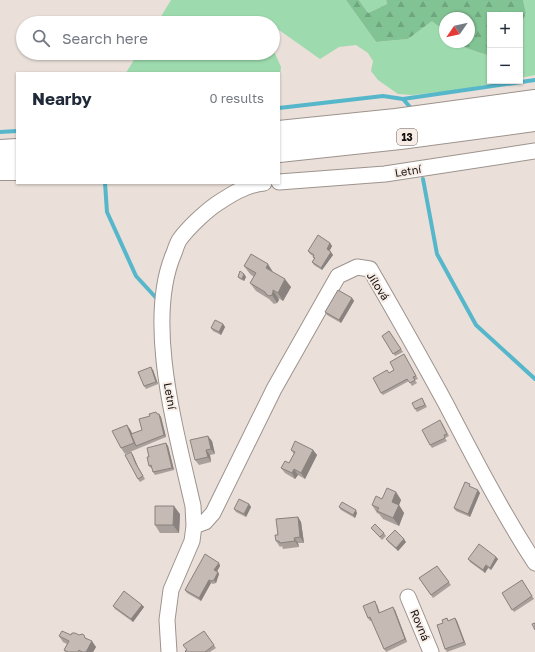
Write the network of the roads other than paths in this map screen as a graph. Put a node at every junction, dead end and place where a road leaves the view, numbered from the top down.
1 (535, 101) edge
2 (535, 120) edge
3 (280, 132) edge
4 (0, 150) edge
5 (16, 150) edge
6 (280, 151) edge
7 (535, 151) edge
8 (16, 169) edge
9 (0, 170) edge
10 (280, 182) edge
11 (260, 184) edge
12 (194, 526) junction
13 (535, 563) edge
14 (408, 597) dead end
15 (169, 652) edge
16 (431, 652) edge

1 - 3 highway, 13
2 - 6 highway, 13
4 - 5 highway
7 - 10 street, Letní
8 - 9 highway
11 - 12 street, Letní
12 - 13 street, Jílová
12 - 15 street, Letní
14 - 16 street, Rovná

